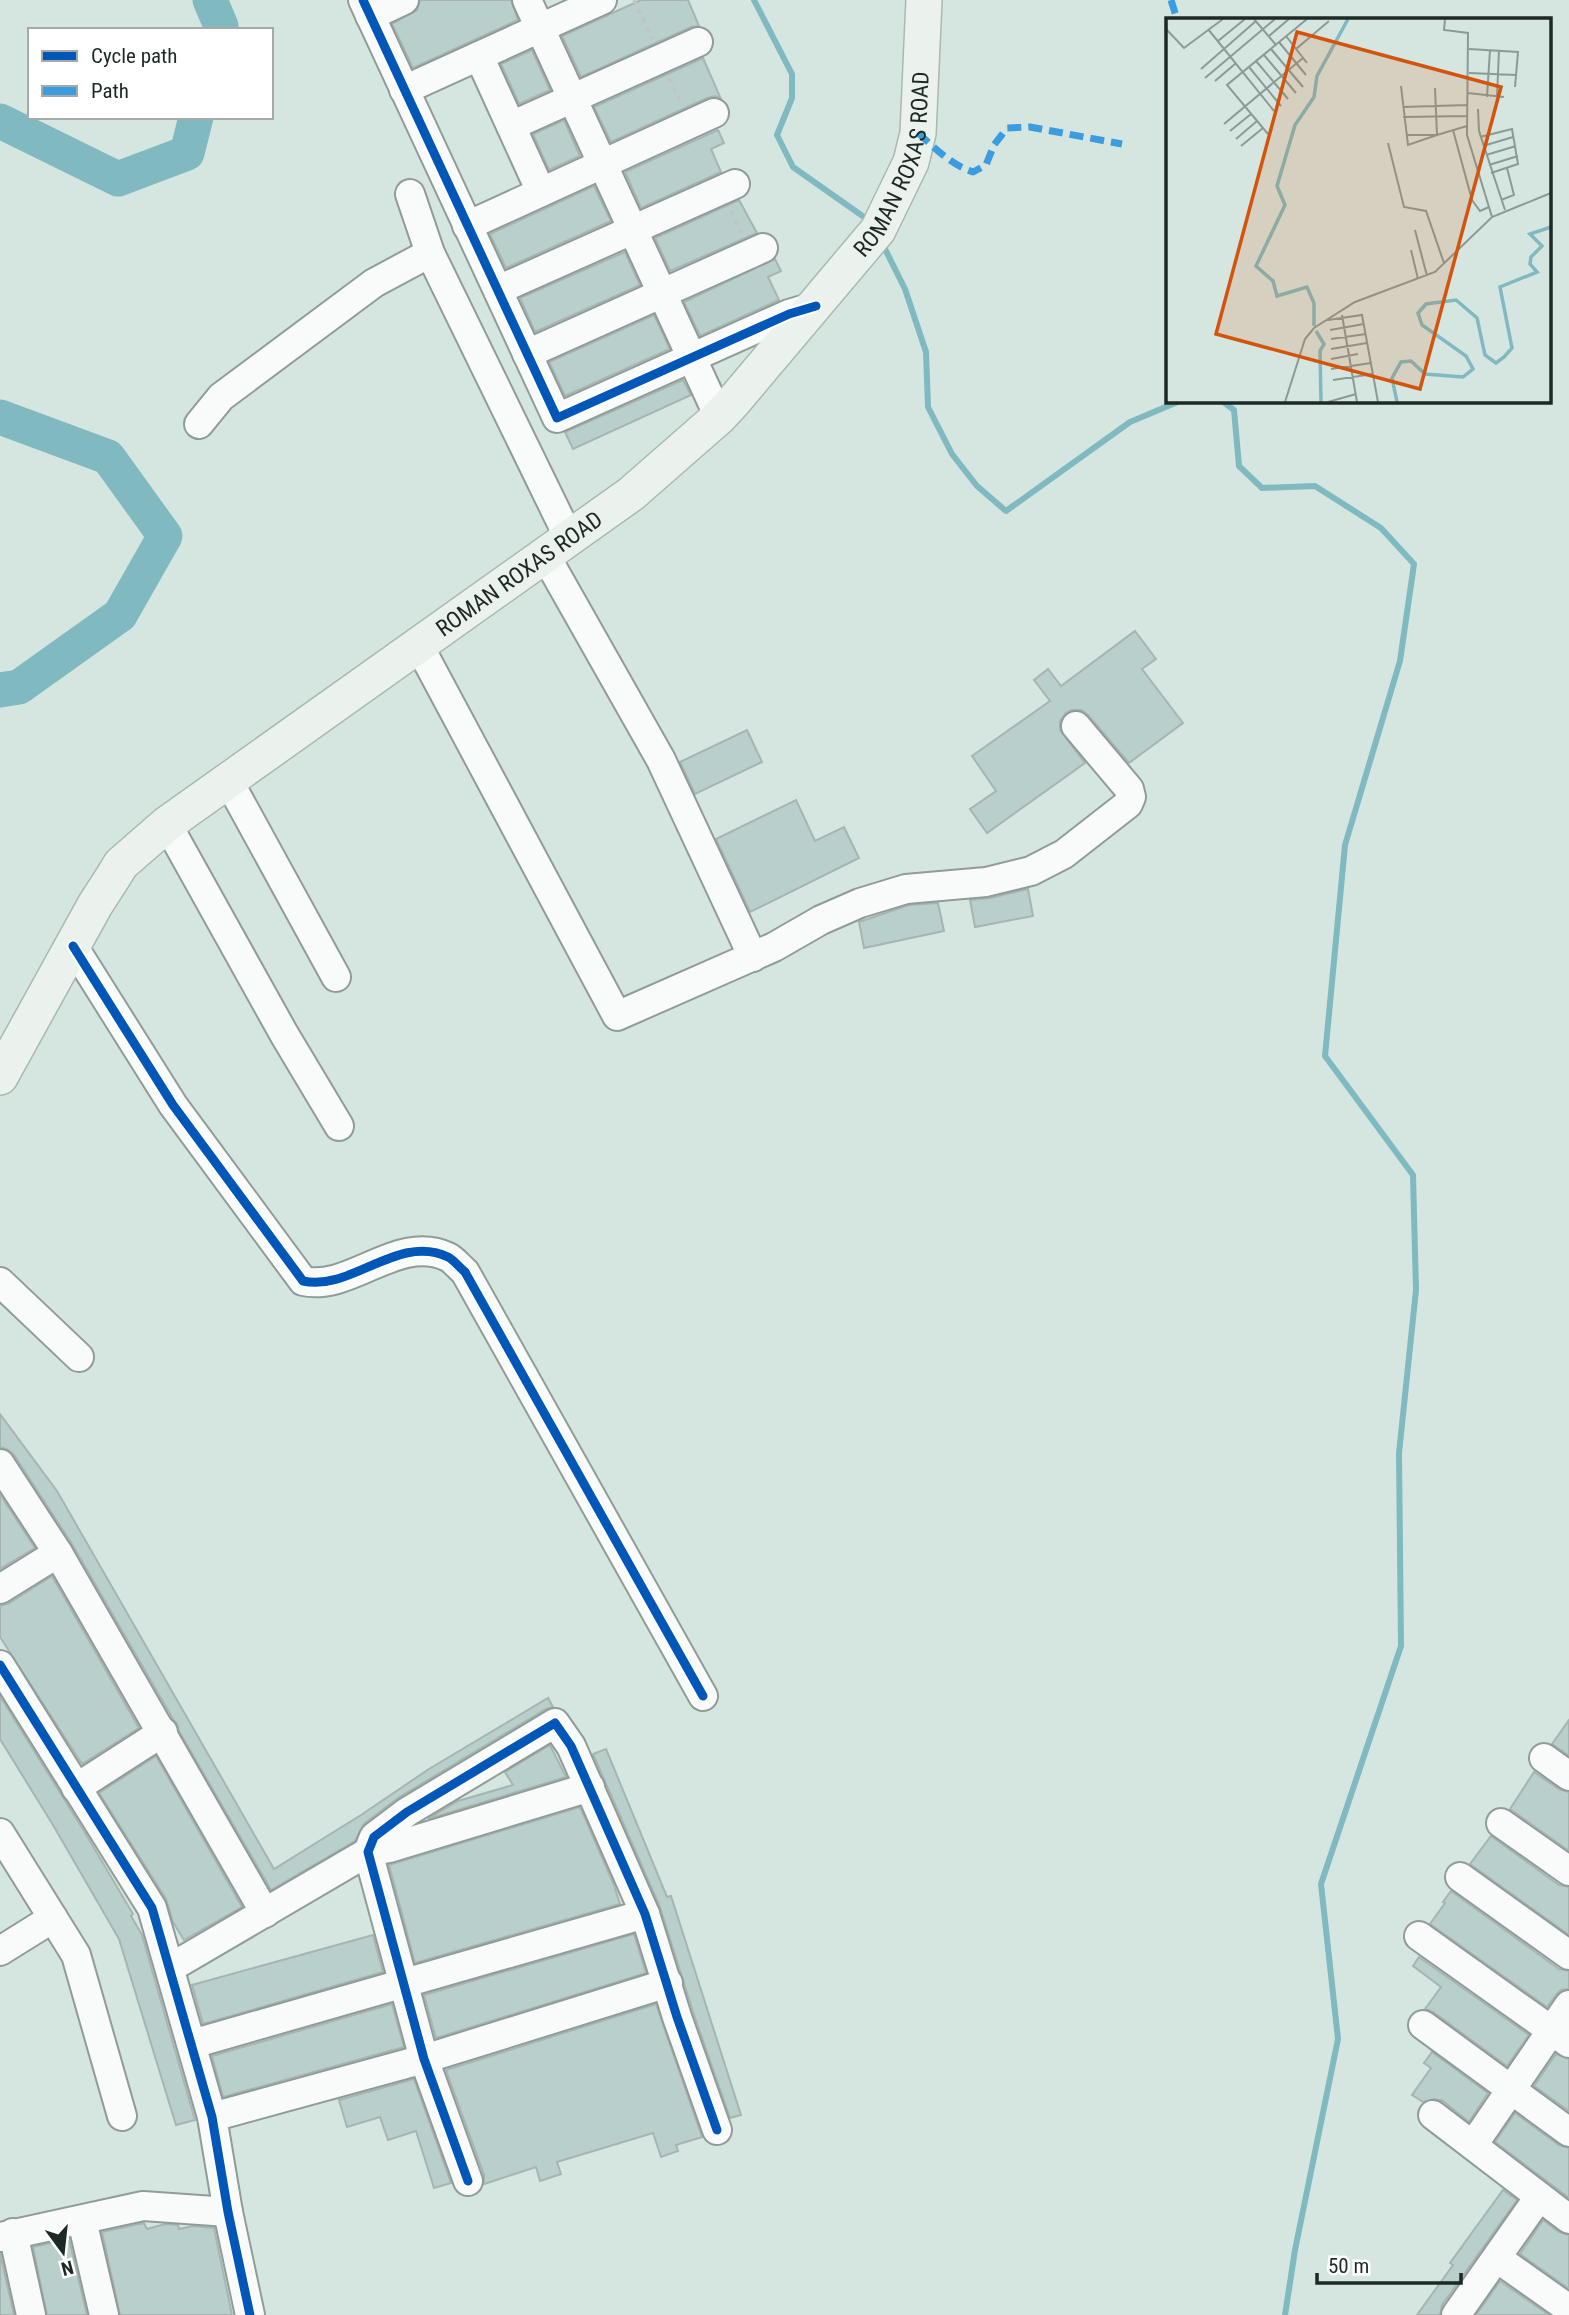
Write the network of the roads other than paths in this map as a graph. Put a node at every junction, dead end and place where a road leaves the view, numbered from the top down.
1 (404, 0) edge
2 (527, 0) edge
3 (603, 0) edge
4 (924, 0) edge
5 (366, 8) edge
6 (540, 28) junction
7 (698, 42) dead end
8 (480, 56) junction
9 (404, 90) junction
10 (572, 98) junction
11 (713, 113) dead end
12 (511, 126) junction
13 (602, 164) junction
14 (728, 187) road end
15 (541, 192) junction
16 (410, 194) dead end
17 (467, 226) junction
18 (632, 229) junction
19 (757, 251) road end
20 (430, 253) junction
21 (498, 290) junction
22 (662, 293) junction
23 (816, 306) junction
24 (527, 354) junction
25 (691, 357) junction
26 (719, 417) junction
27 (199, 424) dead end
28 (557, 547) junction
29 (418, 644) junction
30 (1076, 726) dead end
31 (228, 780) junction
32 (167, 824) junction
33 (73, 946) junction
34 (753, 957) junction
35 (336, 977) dead end
36 (0, 1077) edge
37 (339, 1126) dead end
38 (0, 1282) edge
39 (79, 1357) dead end
40 (0, 1464) edge
41 (58, 1553) junction
42 (0, 1590) edge
43 (0, 1665) edge
44 (703, 1696) dead end
45 (163, 1732) junction
46 (1544, 1758) dead end
47 (1569, 1776) edge
48 (590, 1787) junction
49 (76, 1788) junction
50 (1501, 1823) dead end
51 (5, 1851) edge
52 (368, 1852) junction
53 (1569, 1871) edge
54 (1460, 1877) dead end
55 (265, 1913) junction
56 (645, 1914) junction
57 (53, 1918) junction
58 (1419, 1936) dead end
59 (0, 1951) edge
60 (1569, 1955) edge
61 (170, 1968) junction
62 (668, 1983) junction
63 (404, 1984) junction
64 (1569, 2005) edge
65 (1423, 2025) dead end
66 (1560, 2036) edge
67 (192, 2044) junction
68 (424, 2059) junction
69 (1511, 2089) junction
70 (1433, 2115) dead end
71 (122, 2116) dead end
72 (212, 2117) junction
73 (717, 2130) dead end
74 (1569, 2132) edge
75 (1473, 2145) junction
76 (468, 2181) dead end
77 (225, 2193) junction
78 (1539, 2197) junction
79 (1569, 2219) edge
80 (82, 2220) junction
81 (6, 2235) edge
82 (1497, 2258) junction
83 (1569, 2309) edge
84 (31, 2315) edge
85 (104, 2315) edge
86 (250, 2315) edge
87 (1456, 2315) edge

1 - 5 street
2 - 6 street
3 - 6 street
4 - 23 main road, ROMAN ROXAS ROAD
5 - 9 street
6 - 8 street
6 - 10 street
7 - 10 street
8 - 9 street
8 - 12 street
9 - 17 street
10 - 12 street
10 - 13 street
11 - 13 street
12 - 15 street
13 - 15 street
13 - 18 street
14 - 18 street
15 - 17 street
16 - 20 street
17 - 21 street
18 - 21 street
18 - 22 street
19 - 22 street
20 - 27 street
20 - 28 street
21 - 24 street
22 - 24 street
22 - 25 street
23 - 25 street
23 - 26 main road, ROMAN ROXAS ROAD
24 - 25 street
25 - 26 street
26 - 28 main road, ROMAN ROXAS ROAD
28 - 29 main road, ROMAN ROXAS ROAD
28 - 34 street
29 - 31 main road, ROMAN ROXAS ROAD
29 - 34 street
30 - 34 street
31 - 32 main road, ROMAN ROXAS ROAD
31 - 35 street
32 - 33 main road, ROMAN ROXAS ROAD
32 - 37 street
33 - 36 main road, ROMAN ROXAS ROAD
33 - 44 street
38 - 39 street
40 - 41 street
41 - 42 street
41 - 45 street
43 - 49 street
45 - 49 street
45 - 55 street
46 - 47 street
48 - 52 street
48 - 52 street
48 - 56 street
49 - 61 street
50 - 53 street
51 - 57 street
52 - 55 street
52 - 63 street
54 - 60 street
55 - 61 street
56 - 62 street
56 - 63 street
57 - 59 street
57 - 71 street
58 - 66 street
61 - 67 street
62 - 68 street
62 - 73 street
63 - 67 street
63 - 68 street
64 - 66 street
65 - 69 street
66 - 69 street
67 - 72 street
68 - 72 street
68 - 76 street
69 - 74 street
69 - 75 street
70 - 75 street
72 - 77 street
75 - 78 street
77 - 80 street
77 - 86 street
78 - 79 street
78 - 82 street
80 - 81 street
80 - 85 street
81 - 84 street
82 - 83 street
82 - 87 street

